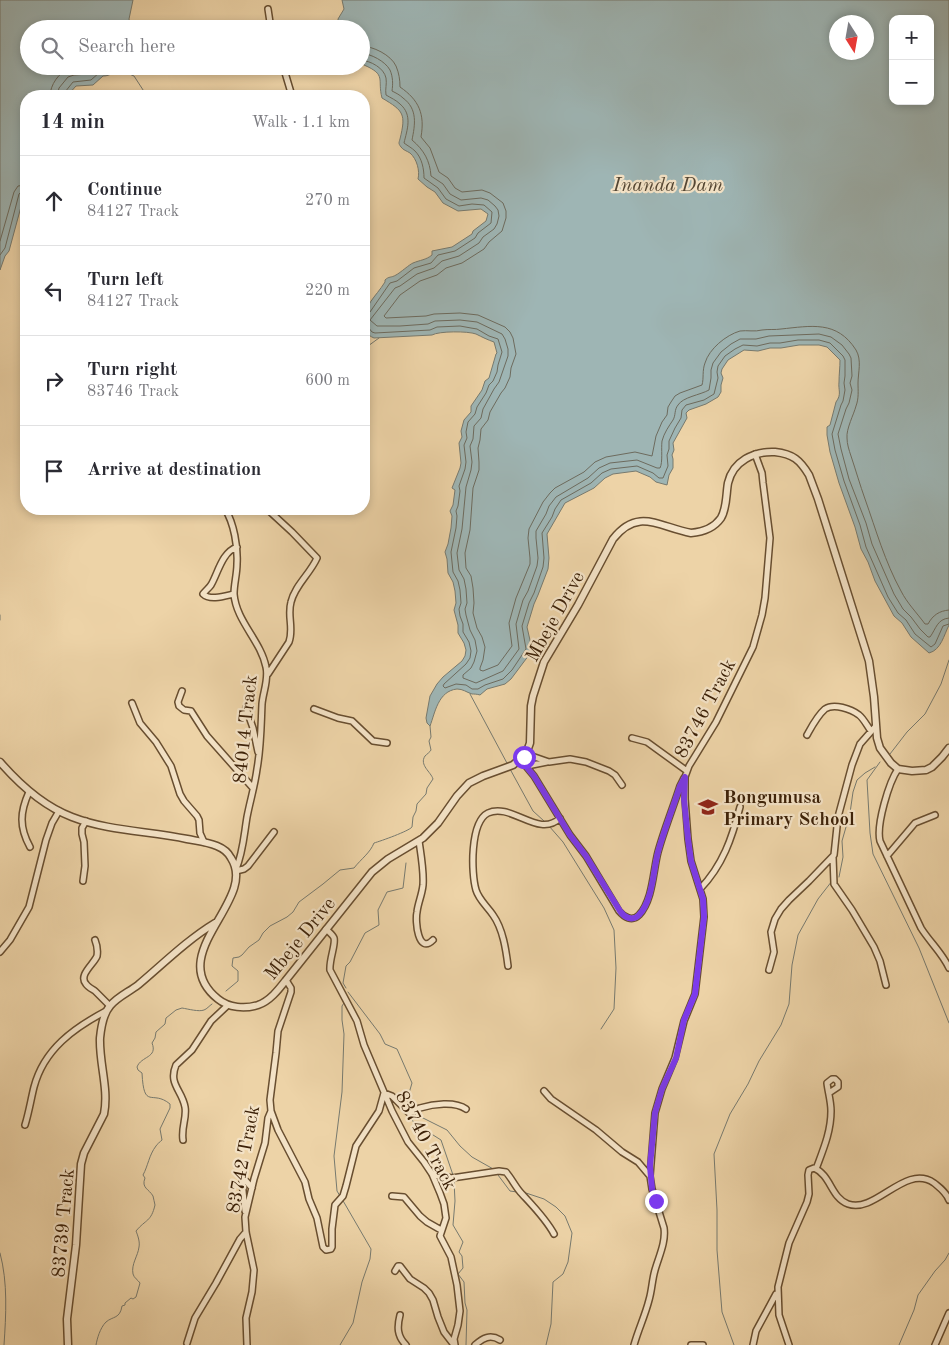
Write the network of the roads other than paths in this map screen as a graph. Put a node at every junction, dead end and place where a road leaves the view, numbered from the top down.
1 (268, 9) dead end
2 (270, 20) edge
3 (287, 75) edge
4 (291, 90) edge
5 (755, 454) junction
6 (229, 515) edge
7 (274, 515) edge
8 (237, 547) junction
9 (234, 594) junction
10 (268, 674) junction
11 (182, 691) dead end
12 (132, 703) dead end
13 (246, 708) dead end
14 (314, 709) dead end
15 (873, 729) junction
16 (807, 735) dead end
17 (632, 738) dead end
18 (387, 743) dead end
19 (949, 748) edge
20 (259, 755) junction
21 (523, 757) junction
22 (0, 762) edge
23 (547, 762) junction
24 (527, 766) junction
25 (898, 769) junction
26 (686, 774) junction
27 (622, 785) dead end
28 (254, 788) junction
29 (29, 792) junction
30 (740, 807) dead end
31 (59, 811) junction
32 (935, 815) dead end
33 (560, 818) junction
34 (86, 821) junction
35 (274, 832) dead end
36 (419, 841) junction
37 (204, 842) junction
38 (30, 847) dead end
39 (887, 856) junction
40 (833, 857) junction
41 (236, 870) junction
42 (83, 881) dead end
43 (700, 889) junction
44 (216, 923) junction
45 (326, 929) junction
46 (95, 940) dead end
47 (433, 940) dead end
48 (0, 952) edge
49 (508, 966) dead end
50 (949, 968) edge
51 (769, 970) dead end
52 (286, 980) junction
53 (886, 985) dead end
54 (228, 1004) junction
55 (108, 1008) junction
56 (544, 1091) dead end
57 (384, 1093) junction
58 (829, 1093) dead end
59 (466, 1109) dead end
60 (271, 1111) junction
61 (25, 1125) dead end
62 (183, 1140) dead end
63 (816, 1169) junction
64 (432, 1174) junction
65 (650, 1176) junction
66 (252, 1189) junction
67 (392, 1196) dead end
68 (949, 1200) edge
69 (246, 1213) junction
70 (442, 1230) junction
71 (246, 1232) junction
72 (554, 1234) dead end
73 (395, 1271) dead end
74 (778, 1291) junction
75 (949, 1313) edge
76 (400, 1315) dead end
77 (500, 1340) dead end
78 (187, 1343) dead end
79 (68, 1345) edge
80 (247, 1345) edge
81 (406, 1345) edge
82 (455, 1345) edge
83 (475, 1345) edge
84 (634, 1345) edge
85 (690, 1345) edge
86 (703, 1345) edge
87 (753, 1345) edge
88 (788, 1345) edge
89 (935, 1345) edge

1 - 2 street
3 - 4 street
5 - 15 street
5 - 21 street, Mbeje Drive
5 - 26 street, 83746 Track
6 - 8 street, 84014 Track
7 - 10 street
8 - 9 street, 84014 Track
8 - 9 street
9 - 10 street, 84014 Track
10 - 20 street, 84014 Track
11 - 28 street
12 - 37 street
13 - 20 street
14 - 18 street
15 - 16 street
15 - 25 street
15 - 40 street
17 - 26 street
19 - 25 street
20 - 28 street, 84014 Track
21 - 23 street
21 - 24 street
21 - 36 street, Mbeje Drive
22 - 29 street
23 - 24 street
23 - 27 street
24 - 33 street
25 - 39 street
26 - 33 street
26 - 43 street, 83746 Track
28 - 41 street, 84014 Track
29 - 31 street
29 - 38 street
30 - 43 street
31 - 34 street
31 - 48 street
32 - 39 street
33 - 49 street
34 - 37 street
34 - 42 street
35 - 41 street
36 - 45 street, Mbeje Drive
36 - 47 street
37 - 41 street
39 - 50 street
40 - 51 street
40 - 53 street
41 - 44 street
43 - 65 street, 83746 Track
44 - 54 street
44 - 55 street
45 - 52 street, Mbeje Drive
45 - 57 street, 83740 Track
46 - 55 street
52 - 54 street, Mbeje Drive
52 - 60 street, 83742 Track
54 - 62 street
55 - 61 street
55 - 79 street, 83739 Track
56 - 65 street
57 - 59 street
57 - 60 street
57 - 64 street, 83740 Track
58 - 63 street
60 - 66 street, 83742 Track
63 - 68 street
63 - 74 street
64 - 70 street, 83740 Track
64 - 72 street
65 - 84 street, 83746 Track
66 - 69 street, 83742 Track
66 - 69 street
67 - 70 street
69 - 71 street, 83742 Track
70 - 82 street, 83740 Track
71 - 78 street
71 - 80 street, 83742 Track
73 - 82 street
74 - 87 street
74 - 88 street
75 - 89 street
76 - 81 street
77 - 83 street
85 - 86 street

